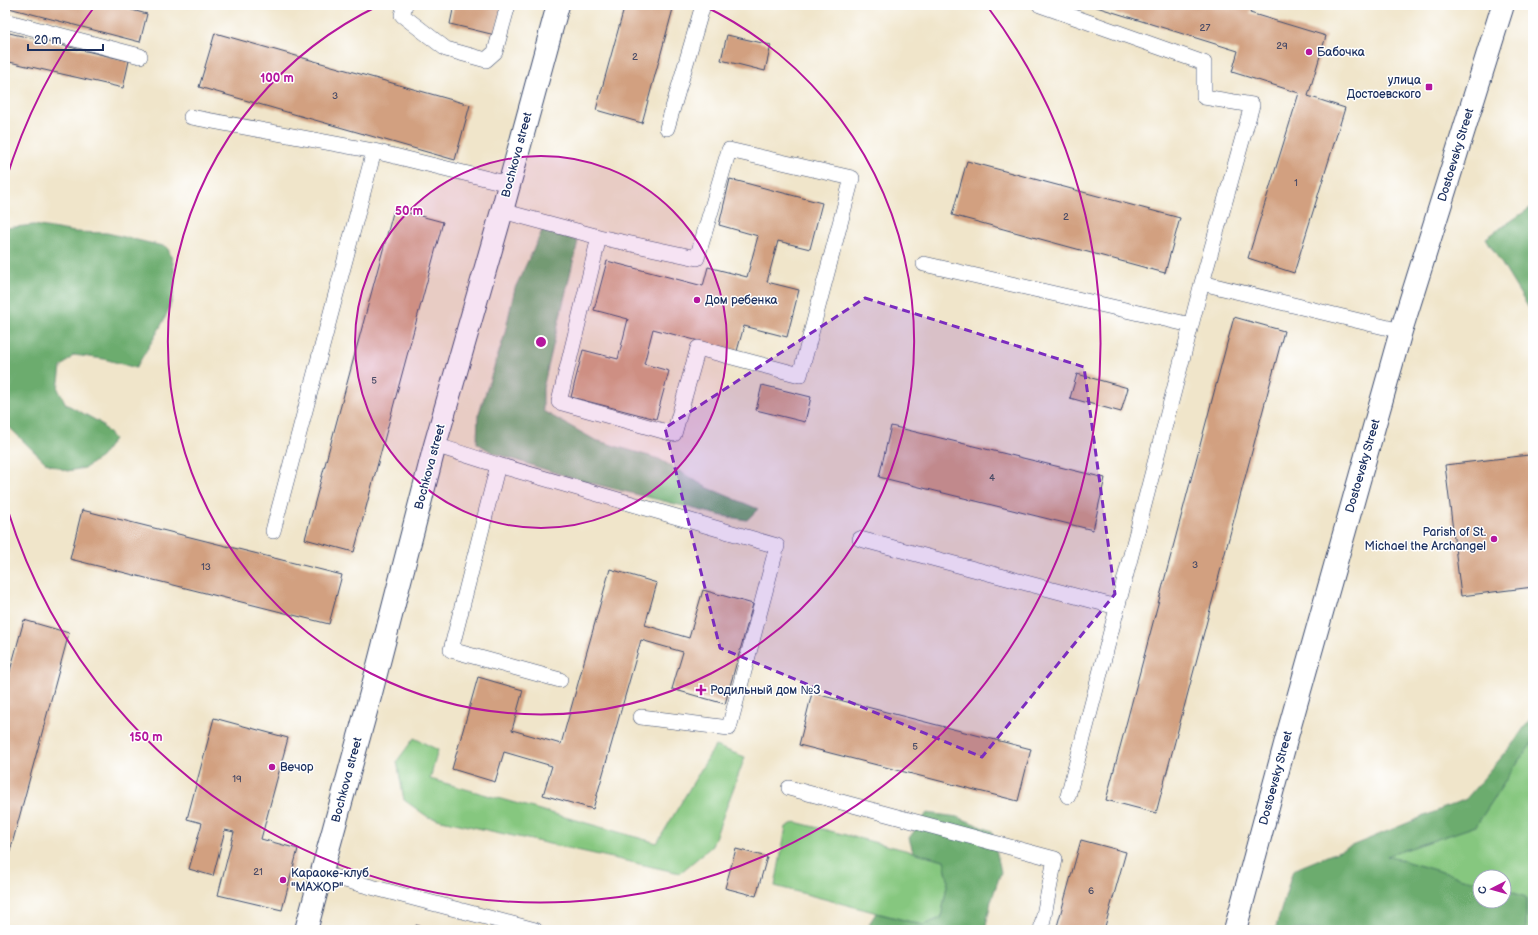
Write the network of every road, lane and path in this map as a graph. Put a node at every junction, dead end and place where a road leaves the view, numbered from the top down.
1 (405, 5) edge
2 (508, 5) edge
3 (558, 5) edge
4 (703, 5) edge
5 (1040, 5) edge
6 (1503, 5) edge
7 (5, 21) edge
8 (140, 56) dead end
9 (191, 117) dead end
10 (667, 128) dead end
11 (374, 151) junction
12 (509, 184) junction
13 (502, 211) junction
14 (599, 237) junction
15 (924, 264) dead end
16 (1202, 283) junction
17 (1191, 325) junction
18 (1401, 330) junction
19 (435, 444) junction
20 (498, 465) junction
21 (273, 531) dead end
22 (860, 539) dead end
23 (1117, 607) junction
24 (560, 680) dead end
25 (641, 717) dead end
26 (789, 788) dead end
27 (1068, 796) dead end
28 (322, 874) junction
29 (306, 930) edge
30 (535, 930) edge
31 (1041, 930) edge
32 (1235, 930) edge

1 - 2 lane
3 - 12 street, Bochkova street
4 - 10 lane
5 - 16 lane
6 - 18 street, Dostoevsky Street
7 - 8 lane
9 - 11 lane
11 - 12 lane
11 - 21 lane
12 - 13 street, Bochkova street
13 - 14 lane
13 - 19 street, Bochkova street
14 - 14 lane
15 - 17 lane
16 - 17 lane
16 - 18 lane
17 - 23 lane
18 - 32 street, Dostoevsky Street
19 - 20 lane
19 - 28 street, Bochkova street
20 - 24 lane
20 - 25 lane
22 - 23 lane
23 - 27 lane
26 - 31 lane
28 - 29 street, Bochkova street
28 - 30 lane

